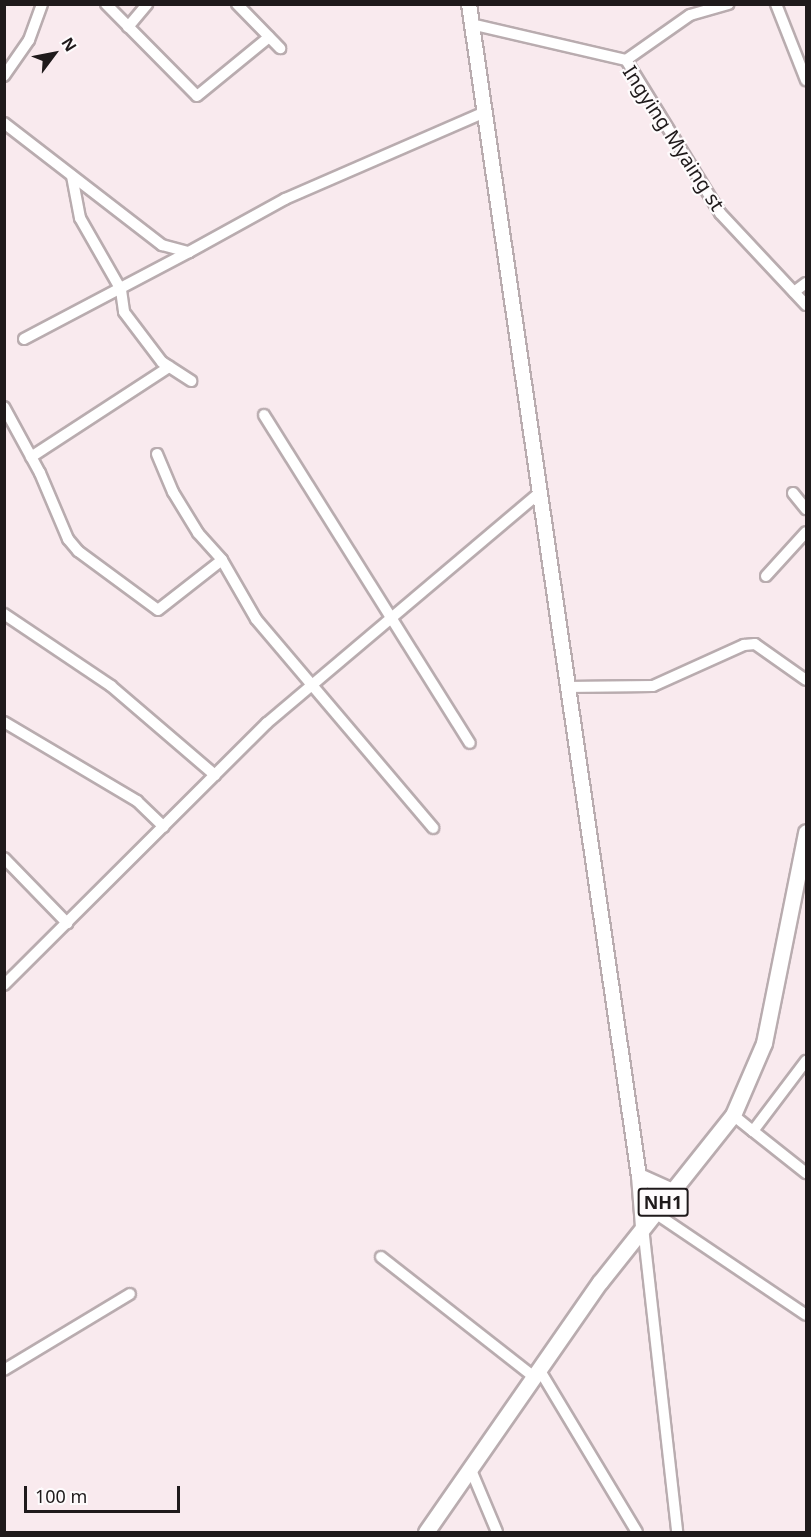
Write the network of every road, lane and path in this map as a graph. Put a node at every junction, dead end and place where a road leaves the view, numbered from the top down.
1 (42, 4) edge
2 (106, 4) edge
3 (147, 4) edge
4 (237, 4) edge
5 (469, 4) edge
6 (728, 4) edge
7 (776, 4) edge
8 (471, 24) junction
9 (128, 27) junction
10 (269, 37) junction
11 (280, 48) dead end
12 (626, 60) junction
13 (4, 76) edge
14 (807, 80) edge
15 (483, 113) junction
16 (4, 123) edge
17 (72, 176) junction
18 (189, 252) junction
19 (807, 283) edge
20 (121, 290) junction
21 (794, 292) junction
22 (807, 305) edge
23 (24, 339) dead end
24 (169, 367) junction
25 (191, 381) dead end
26 (4, 407) edge
27 (264, 415) dead end
28 (156, 454) dead end
29 (31, 457) junction
30 (793, 493) dead end
31 (538, 494) junction
32 (807, 509) edge
33 (807, 532) edge
34 (222, 560) junction
35 (766, 576) dead end
36 (4, 614) edge
37 (392, 618) junction
38 (807, 680) edge
39 (314, 684) junction
40 (566, 687) junction
41 (4, 722) edge
42 (470, 743) dead end
43 (215, 776) junction
44 (164, 827) junction
45 (434, 828) dead end
46 (807, 832) edge
47 (4, 858) edge
48 (802, 866) edge
49 (67, 923) junction
50 (6, 982) edge
51 (807, 1061) edge
52 (733, 1115) junction
53 (753, 1131) junction
54 (807, 1173) edge
55 (639, 1176) junction
56 (672, 1191) junction
57 (655, 1213) junction
58 (643, 1227) junction
59 (381, 1257) dead end
60 (130, 1294) dead end
61 (807, 1315) edge
62 (4, 1370) edge
63 (537, 1373) junction
64 (471, 1470) junction
65 (426, 1533) edge
66 (497, 1533) edge
67 (637, 1533) edge
68 (677, 1533) edge

1 - 13 street
2 - 9 street
3 - 9 street
4 - 10 street
5 - 8 main road
6 - 12 street
7 - 14 street
8 - 12 street, Ingying Myaing st
8 - 15 main road
9 - 10 street
10 - 11 street
12 - 21 street, Ingying Myaing st
15 - 18 street
15 - 31 main road
16 - 17 street
17 - 18 street
17 - 20 street
18 - 20 street
19 - 21 street
20 - 23 street
20 - 24 street
21 - 22 street, Ingying Myaing st
24 - 25 street
24 - 29 street
26 - 29 street
27 - 37 street
28 - 34 street
29 - 34 street
30 - 32 street
31 - 37 street
31 - 40 main road
33 - 35 street
34 - 39 street
36 - 43 street
37 - 39 street
37 - 42 street
38 - 40 street
39 - 43 street
39 - 45 street
40 - 55 main road
41 - 44 street
43 - 44 street
44 - 49 street
46 - 48 highway, NH1
47 - 49 street
48 - 52 highway, NH1
49 - 50 street
51 - 53 street
52 - 53 street
52 - 56 highway, NH1
53 - 54 street
55 - 56 main road
55 - 58 main road
56 - 57 highway, NH1
57 - 58 highway, NH1
57 - 61 street
58 - 63 highway, NH1
58 - 68 street
59 - 63 street
60 - 62 street
63 - 64 highway, NH1
63 - 67 street
64 - 65 highway, NH1
64 - 66 street

